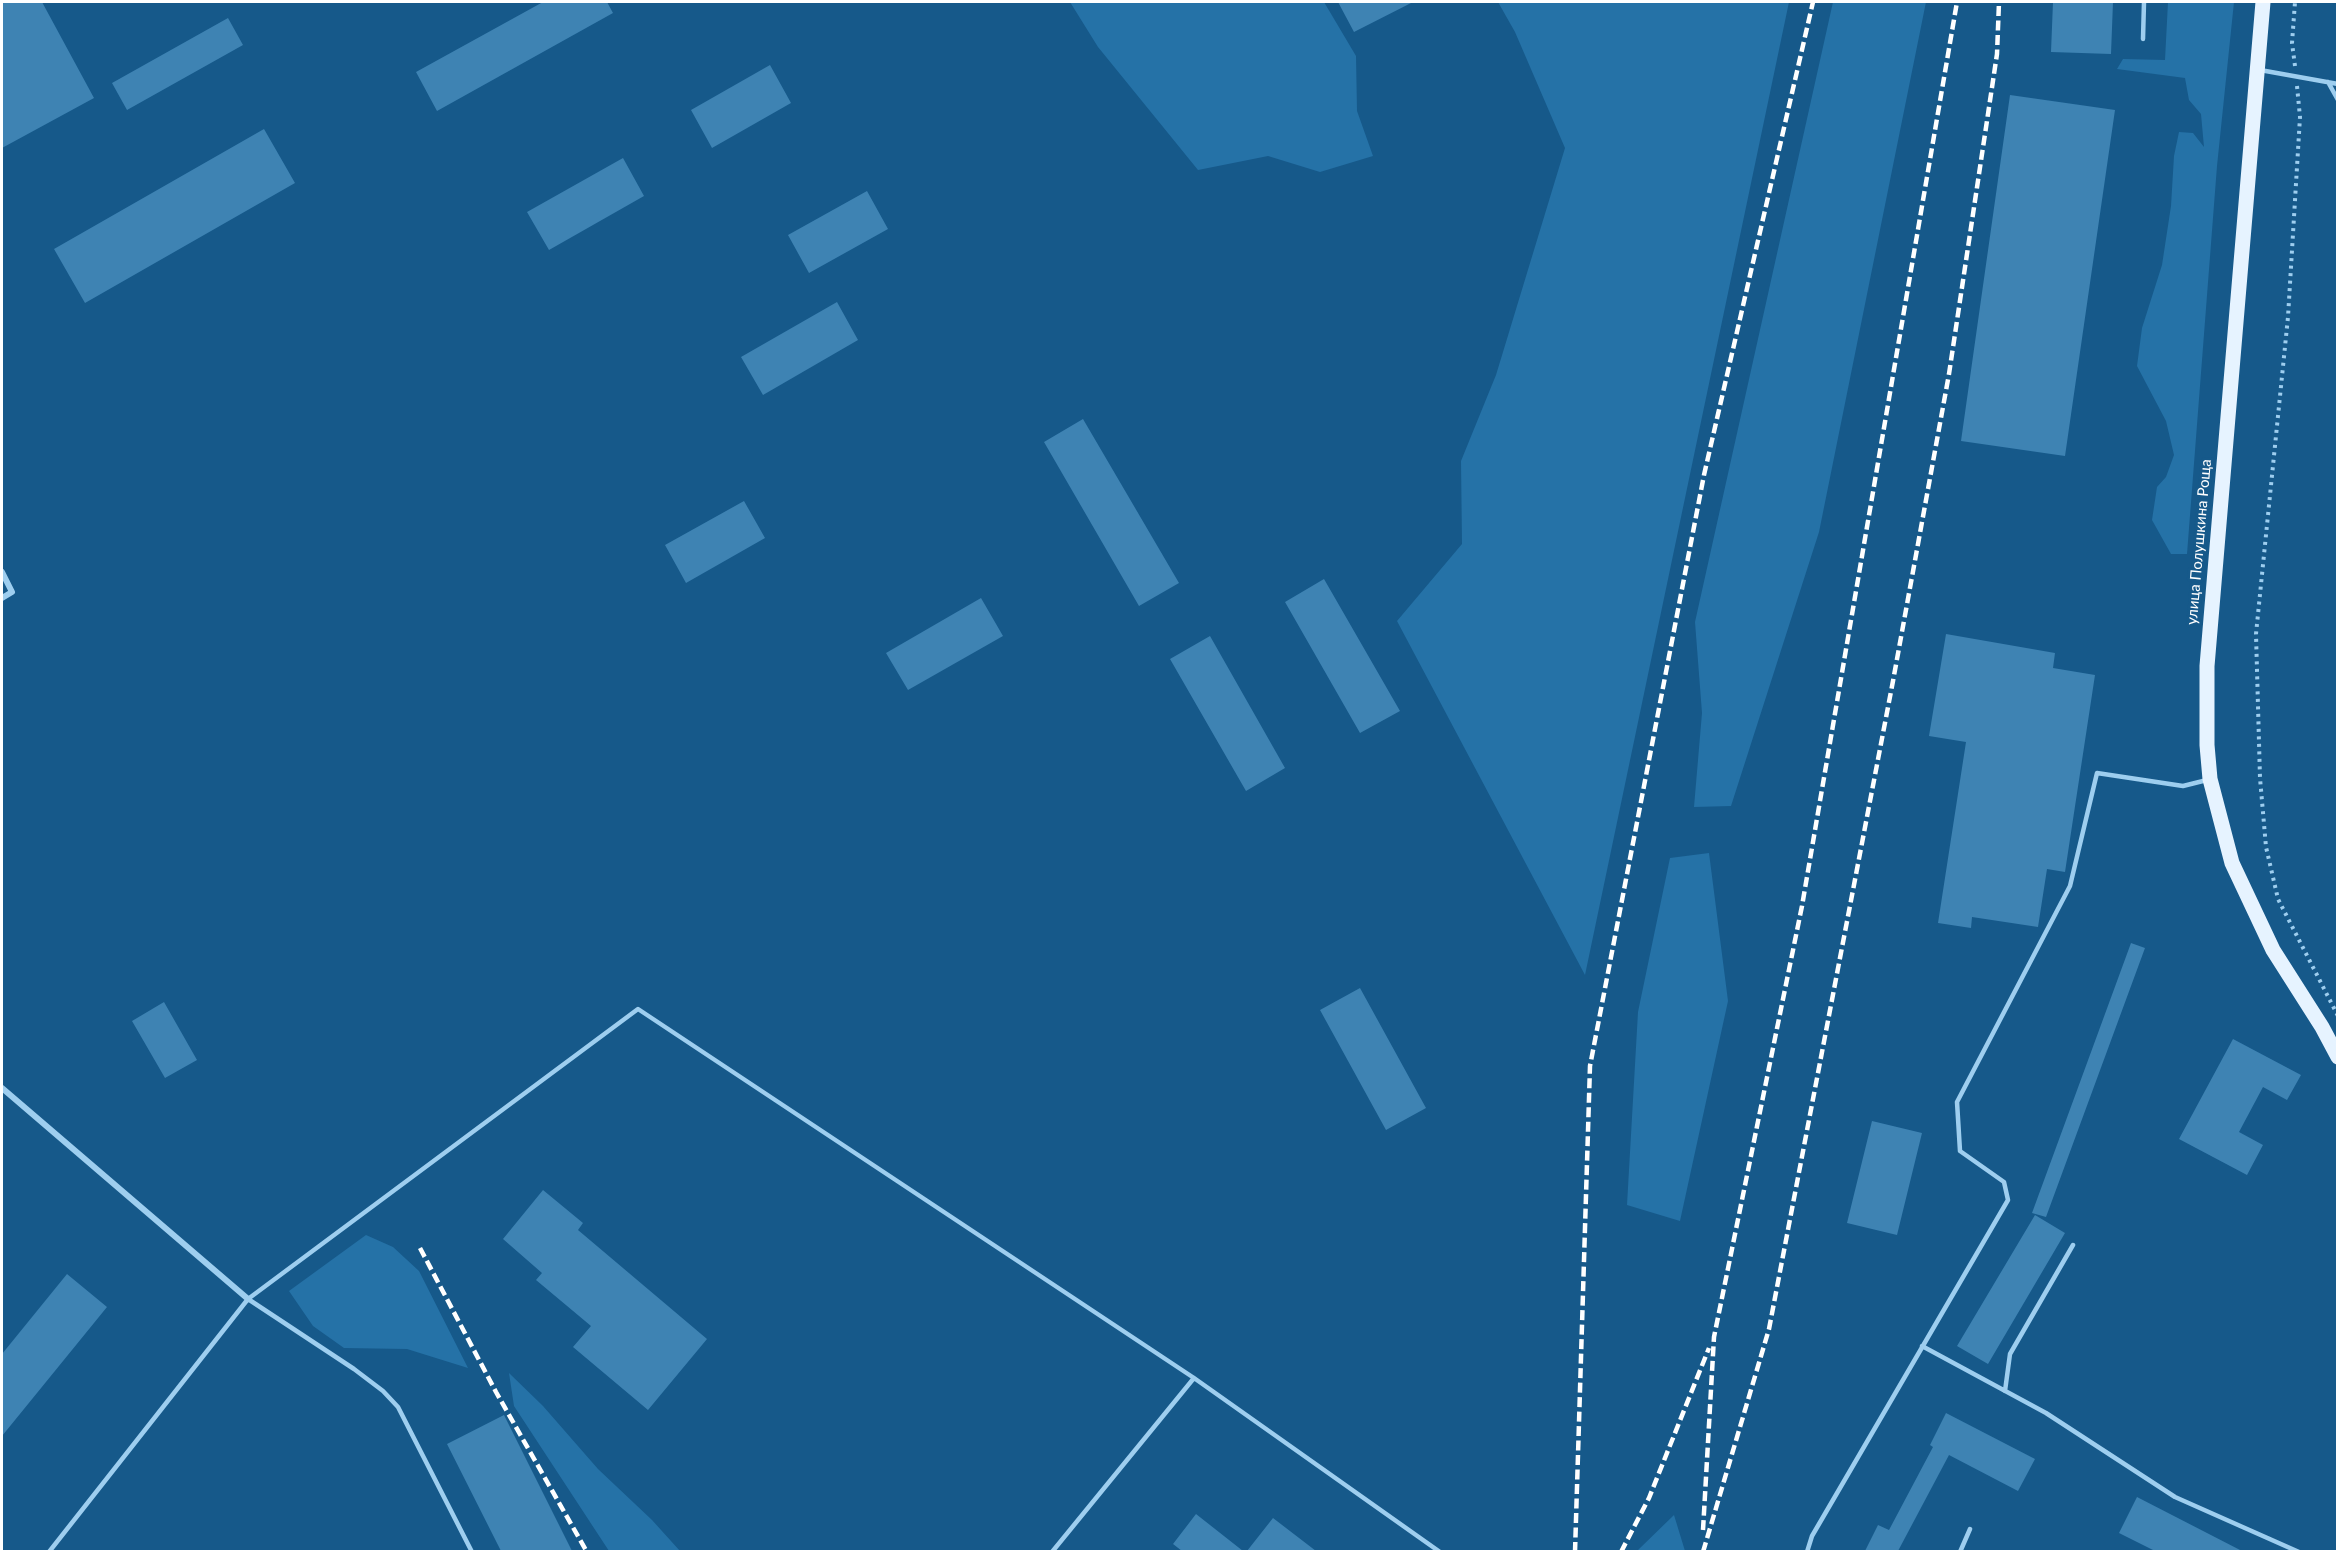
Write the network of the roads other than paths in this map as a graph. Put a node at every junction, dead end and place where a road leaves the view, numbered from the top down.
1 (2144, 2) edge
2 (2263, 2) edge
3 (2143, 39) dead end
4 (2257, 70) junction
5 (2328, 81) junction
6 (2337, 84) edge
7 (2337, 100) edge
8 (2, 572) edge
9 (2, 598) edge
10 (2210, 779) junction
11 (2337, 1057) edge
12 (2, 1088) edge
13 (2073, 1245) dead end
14 (248, 1299) junction
15 (1922, 1346) junction
16 (1194, 1378) junction
17 (2005, 1391) junction
18 (1970, 1529) dead end
19 (49, 1551) edge
20 (472, 1551) edge
21 (1052, 1551) edge
22 (1440, 1551) edge
23 (1807, 1551) edge
24 (1960, 1551) edge
25 (2299, 1551) edge

1 - 3 lane
2 - 4 main road, улица Полушкина Роща
4 - 5 lane
4 - 10 main road, улица Полушкина Роща
5 - 6 lane
5 - 7 lane
8 - 9 street
10 - 11 main road, улица Полушкина Роща
10 - 15 lane
12 - 14 street
13 - 17 lane
14 - 16 lane
14 - 19 lane
14 - 20 lane
15 - 17 lane
15 - 23 lane
16 - 21 lane
16 - 22 lane
17 - 25 lane
18 - 24 lane

